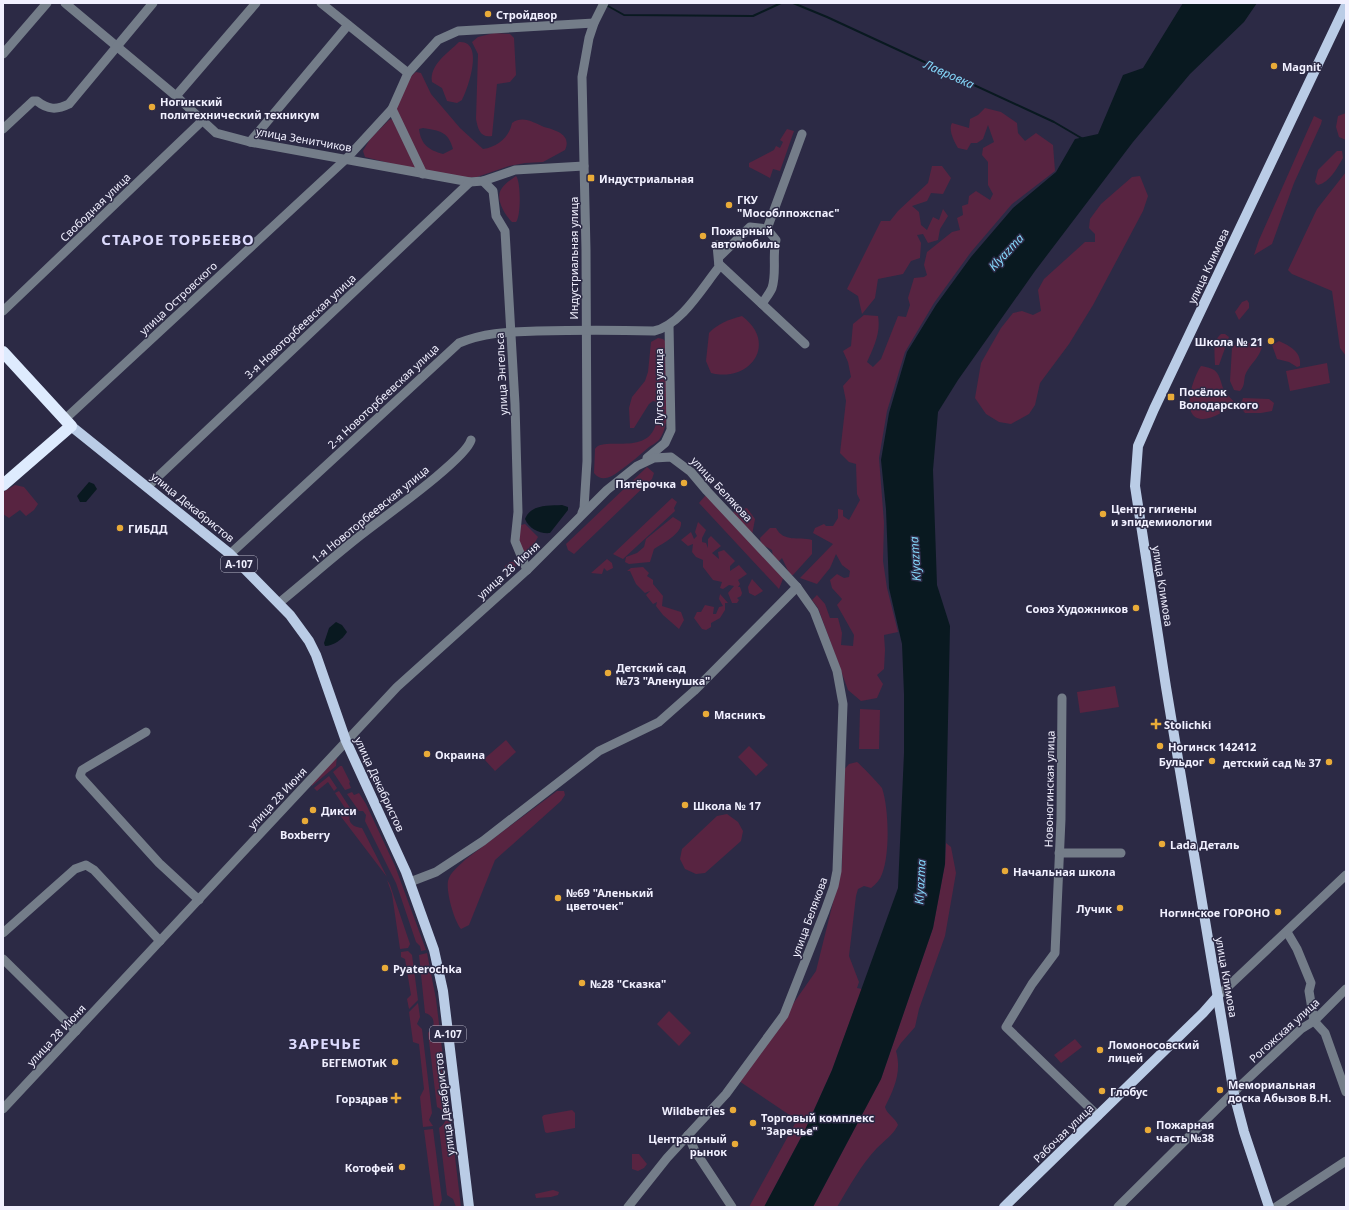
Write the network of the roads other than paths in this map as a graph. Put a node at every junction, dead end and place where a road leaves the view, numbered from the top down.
1 (47, 3) edge
2 (65, 3) edge
3 (153, 3) edge
4 (256, 3) edge
5 (321, 3) edge
6 (604, 3) edge
7 (1346, 5) edge
8 (594, 23) junction
9 (348, 25) junction
10 (117, 47) junction
11 (3, 54) edge
12 (408, 73) junction
13 (176, 96) junction
14 (392, 109) junction
15 (203, 120) junction
16 (3, 129) edge
17 (802, 134) dead end
18 (250, 142) junction
19 (348, 158) junction
20 (584, 166) junction
21 (424, 174) junction
22 (483, 181) junction
23 (470, 182) junction
24 (767, 229) junction
25 (717, 245) dead end
26 (719, 261) junction
27 (762, 304) junction
28 (3, 311) edge
29 (669, 325) junction
30 (586, 329) junction
31 (510, 332) junction
32 (805, 344) dead end
33 (3, 352) edge
34 (68, 423) junction
35 (471, 440) dead end
36 (642, 462) junction
37 (3, 485) edge
38 (147, 487) junction
39 (580, 516) junction
40 (230, 554) junction
41 (526, 570) junction
42 (796, 588) junction
43 (279, 604) junction
44 (1062, 698) dead end
45 (146, 732) dead end
46 (346, 740) junction
47 (1059, 853) junction
48 (1121, 853) dead end
49 (1346, 875) edge
50 (410, 882) junction
51 (199, 900) junction
52 (1287, 932) junction
53 (3, 934) edge
54 (160, 941) junction
55 (3, 959) edge
56 (1346, 989) edge
57 (1218, 996) junction
58 (1314, 1021) junction
59 (76, 1031) junction
60 (1346, 1092) edge
61 (1234, 1094) junction
62 (3, 1109) edge
63 (1098, 1116) junction
64 (688, 1135) junction
65 (677, 1147) junction
66 (695, 1151) junction
67 (1346, 1161) edge
68 (469, 1207) edge
69 (628, 1207) edge
70 (732, 1207) edge
71 (1004, 1207) edge
72 (1118, 1207) edge
73 (1269, 1207) edge
74 (1276, 1207) edge

1 - 11 street
2 - 10 street, улица Зенитчиков
3 - 10 street
4 - 13 street
5 - 9 street
6 - 8 street, Индустриальная улица
7 - 57 main road, улица Климова
8 - 12 street, улица Островского
8 - 20 street, Индустриальная улица
9 - 12 street
9 - 18 street
10 - 13 street, улица Зенитчиков
10 - 16 street
12 - 14 street, улица Островского
13 - 15 street, улица Зенитчиков
14 - 19 street, улица Островского
14 - 21 street
15 - 18 street, улица Зенитчиков
15 - 28 street, Свободная улица
17 - 24 street
18 - 19 street, улица Зенитчиков
19 - 21 street, улица Зенитчиков
19 - 34 street, улица Островского
20 - 22 street, улица Зенитчиков
20 - 30 street, Индустриальная улица
21 - 23 street, улица Зенитчиков
22 - 23 street, улица Зенитчиков
22 - 31 street, улица Энгельса
23 - 38 street, 3-я Новоторбеевская улица
24 - 26 street
24 - 27 street
25 - 26 street
26 - 27 street
26 - 29 street
27 - 32 street
29 - 30 street
29 - 36 street, Луговая улица
30 - 31 street, 2-я Новоторбеевская улица
30 - 39 street, Индустриальная улица
31 - 40 street, 2-я Новоторбеевская улица
31 - 41 street, улица Энгельса
33 - 34 highway, улица Декабристов / А-107
34 - 37 highway
34 - 38 main road, улица Декабристов / А-107
35 - 43 street, 1-я Новоторбеевская улица
36 - 39 street, улица Белякова
36 - 42 street, улица Белякова
38 - 40 main road, улица Декабристов / А-107
39 - 41 street, улица 28 Июня
40 - 43 main road, улица Декабристов / А-107
41 - 46 street, улица 28 Июня
42 - 50 street
42 - 64 street, улица Белякова
43 - 46 main road, улица Декабристов / А-107
44 - 47 street, Новоногинская улица
45 - 51 street
46 - 50 main road, улица Декабристов / А-107
46 - 51 street, улица 28 Июня
47 - 48 street
47 - 63 street, Новоногинская улица
49 - 52 street, Рабочая улица
50 - 68 main road, улица Декабристов / А-107
51 - 54 street, улица 28 Июня
52 - 57 street, Рабочая улица
52 - 58 street
53 - 54 street
54 - 59 street, улица 28 Июня
55 - 59 street
56 - 58 street, Рогожская улица
57 - 61 main road, улица Климова
57 - 63 main road, Рабочая улица
58 - 60 street
58 - 61 street, Рогожская улица
59 - 62 street, улица 28 Июня
61 - 72 street, Рогожская улица
61 - 73 main road, улица Климова
63 - 71 main road, Рабочая улица
64 - 65 street, улица Белякова
64 - 66 street
65 - 66 street
65 - 69 street, улица Белякова
66 - 70 street
67 - 74 street

